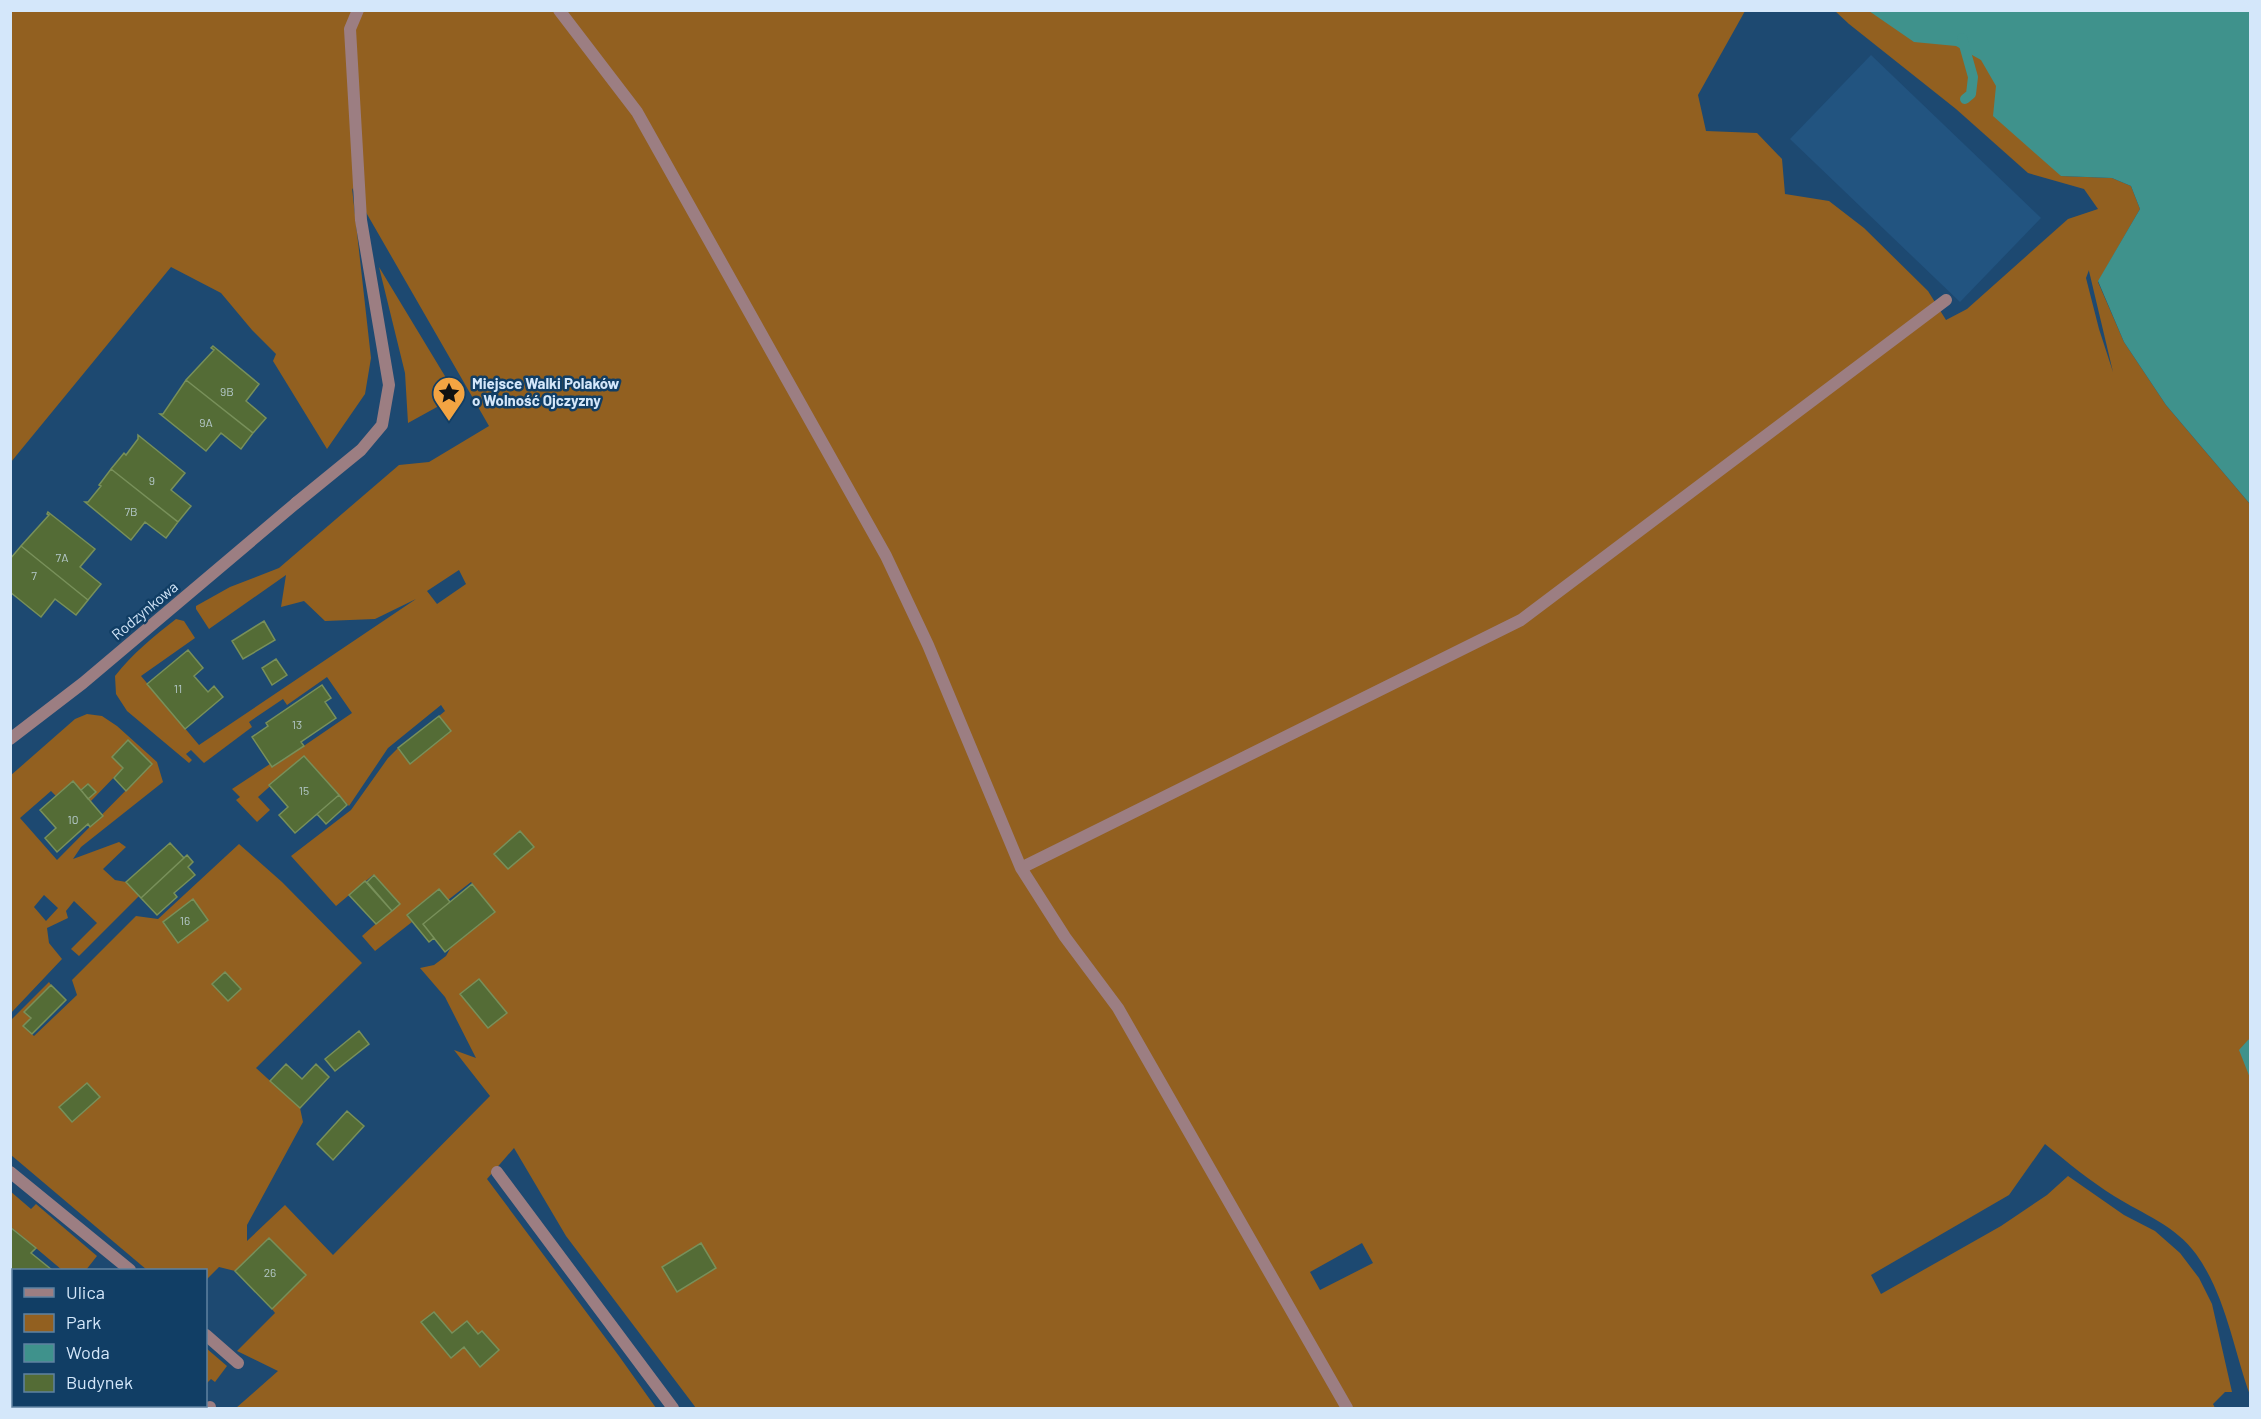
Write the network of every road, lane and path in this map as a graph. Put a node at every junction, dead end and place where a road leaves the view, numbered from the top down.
1 (358, 10) edge
2 (559, 10) edge
3 (1946, 300) dead end
4 (10, 739) edge
5 (1021, 868) junction
6 (497, 1172) dead end
7 (10, 1173) edge
8 (129, 1269) edge
9 (207, 1336) edge
10 (238, 1363) dead end
11 (674, 1408) edge
12 (1347, 1408) edge

1 - 4 street, Rodzynkowa
2 - 5 street
3 - 5 street
5 - 12 street
6 - 11 street
7 - 8 street
9 - 10 street

